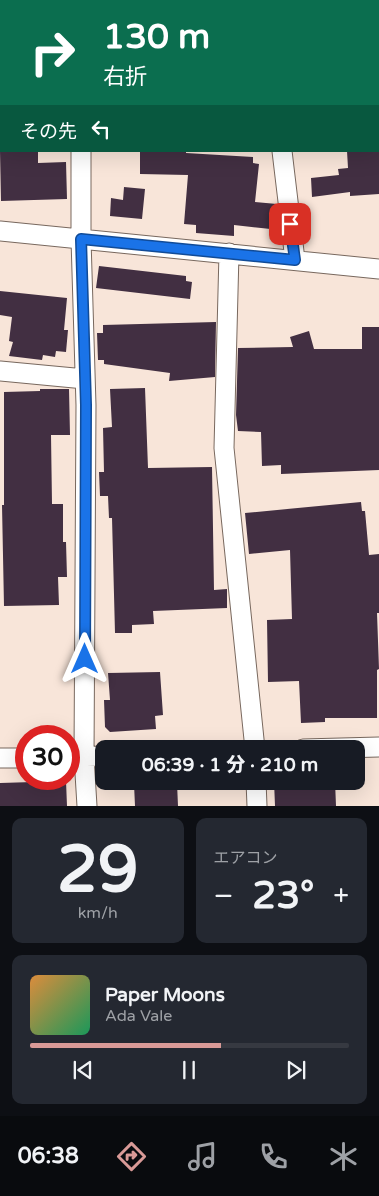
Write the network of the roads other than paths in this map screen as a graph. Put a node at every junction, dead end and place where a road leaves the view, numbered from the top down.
1 (81, 152) edge
2 (282, 152) edge
3 (0, 231) edge
4 (81, 239) junction
5 (229, 254) junction
6 (295, 260) junction
7 (379, 269) edge
8 (0, 371) edge
9 (85, 379) junction
10 (78, 725) edge
11 (254, 740) edge
12 (365, 747) edge
13 (379, 747) edge
14 (95, 756) edge
15 (80, 757) edge
16 (0, 758) edge
17 (15, 758) edge
18 (80, 773) edge
19 (256, 790) edge
20 (86, 806) edge
21 (257, 806) edge

1 - 4 street
2 - 6 street
3 - 4 street
4 - 5 street
4 - 9 street
5 - 6 street
5 - 11 street
6 - 7 street
8 - 9 street
9 - 10 street
12 - 13 street
14 - 15 street
16 - 17 street
18 - 20 street
19 - 21 street

